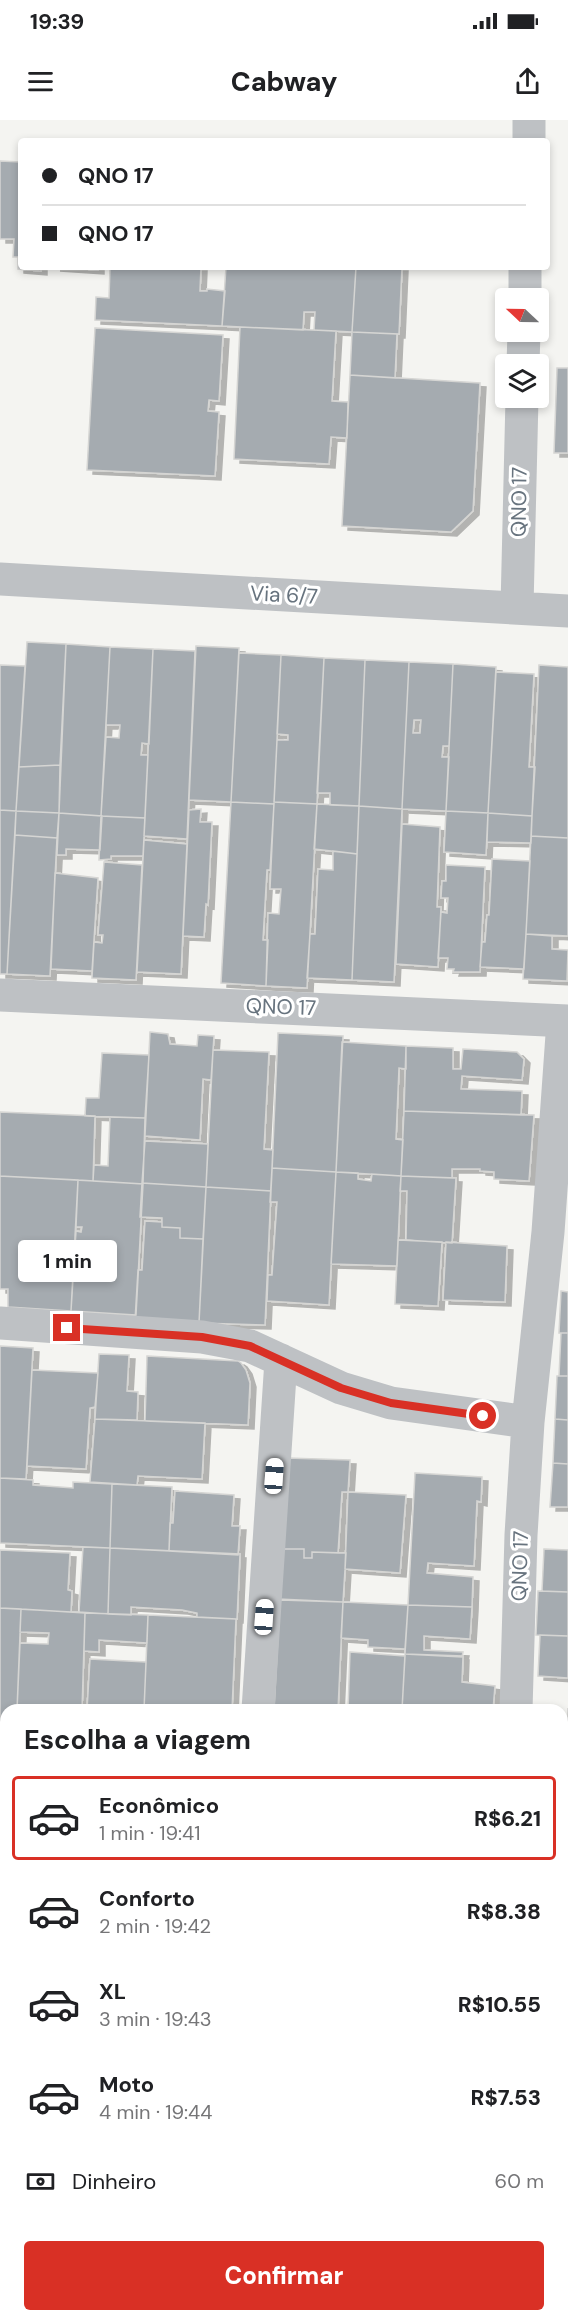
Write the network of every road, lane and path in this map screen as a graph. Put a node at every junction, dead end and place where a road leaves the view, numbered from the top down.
1 (529, 120) edge
2 (529, 138) edge
3 (525, 270) edge
4 (525, 288) edge
5 (522, 408) edge
6 (0, 579) edge
7 (517, 607) junction
8 (568, 610) edge
9 (0, 995) edge
10 (565, 1021) edge
11 (0, 1323) edge
12 (281, 1360) junction
13 (528, 1422) junction
14 (258, 1704) edge
15 (516, 1704) edge

1 - 2 street
3 - 4 street
5 - 7 street, QNO 17
6 - 7 street, Via 6/7
7 - 8 street, Via 6/7
9 - 10 street, QNO 17
10 - 13 street, QNO 17
11 - 12 street
12 - 13 street
12 - 14 street
13 - 15 street, QNO 17

